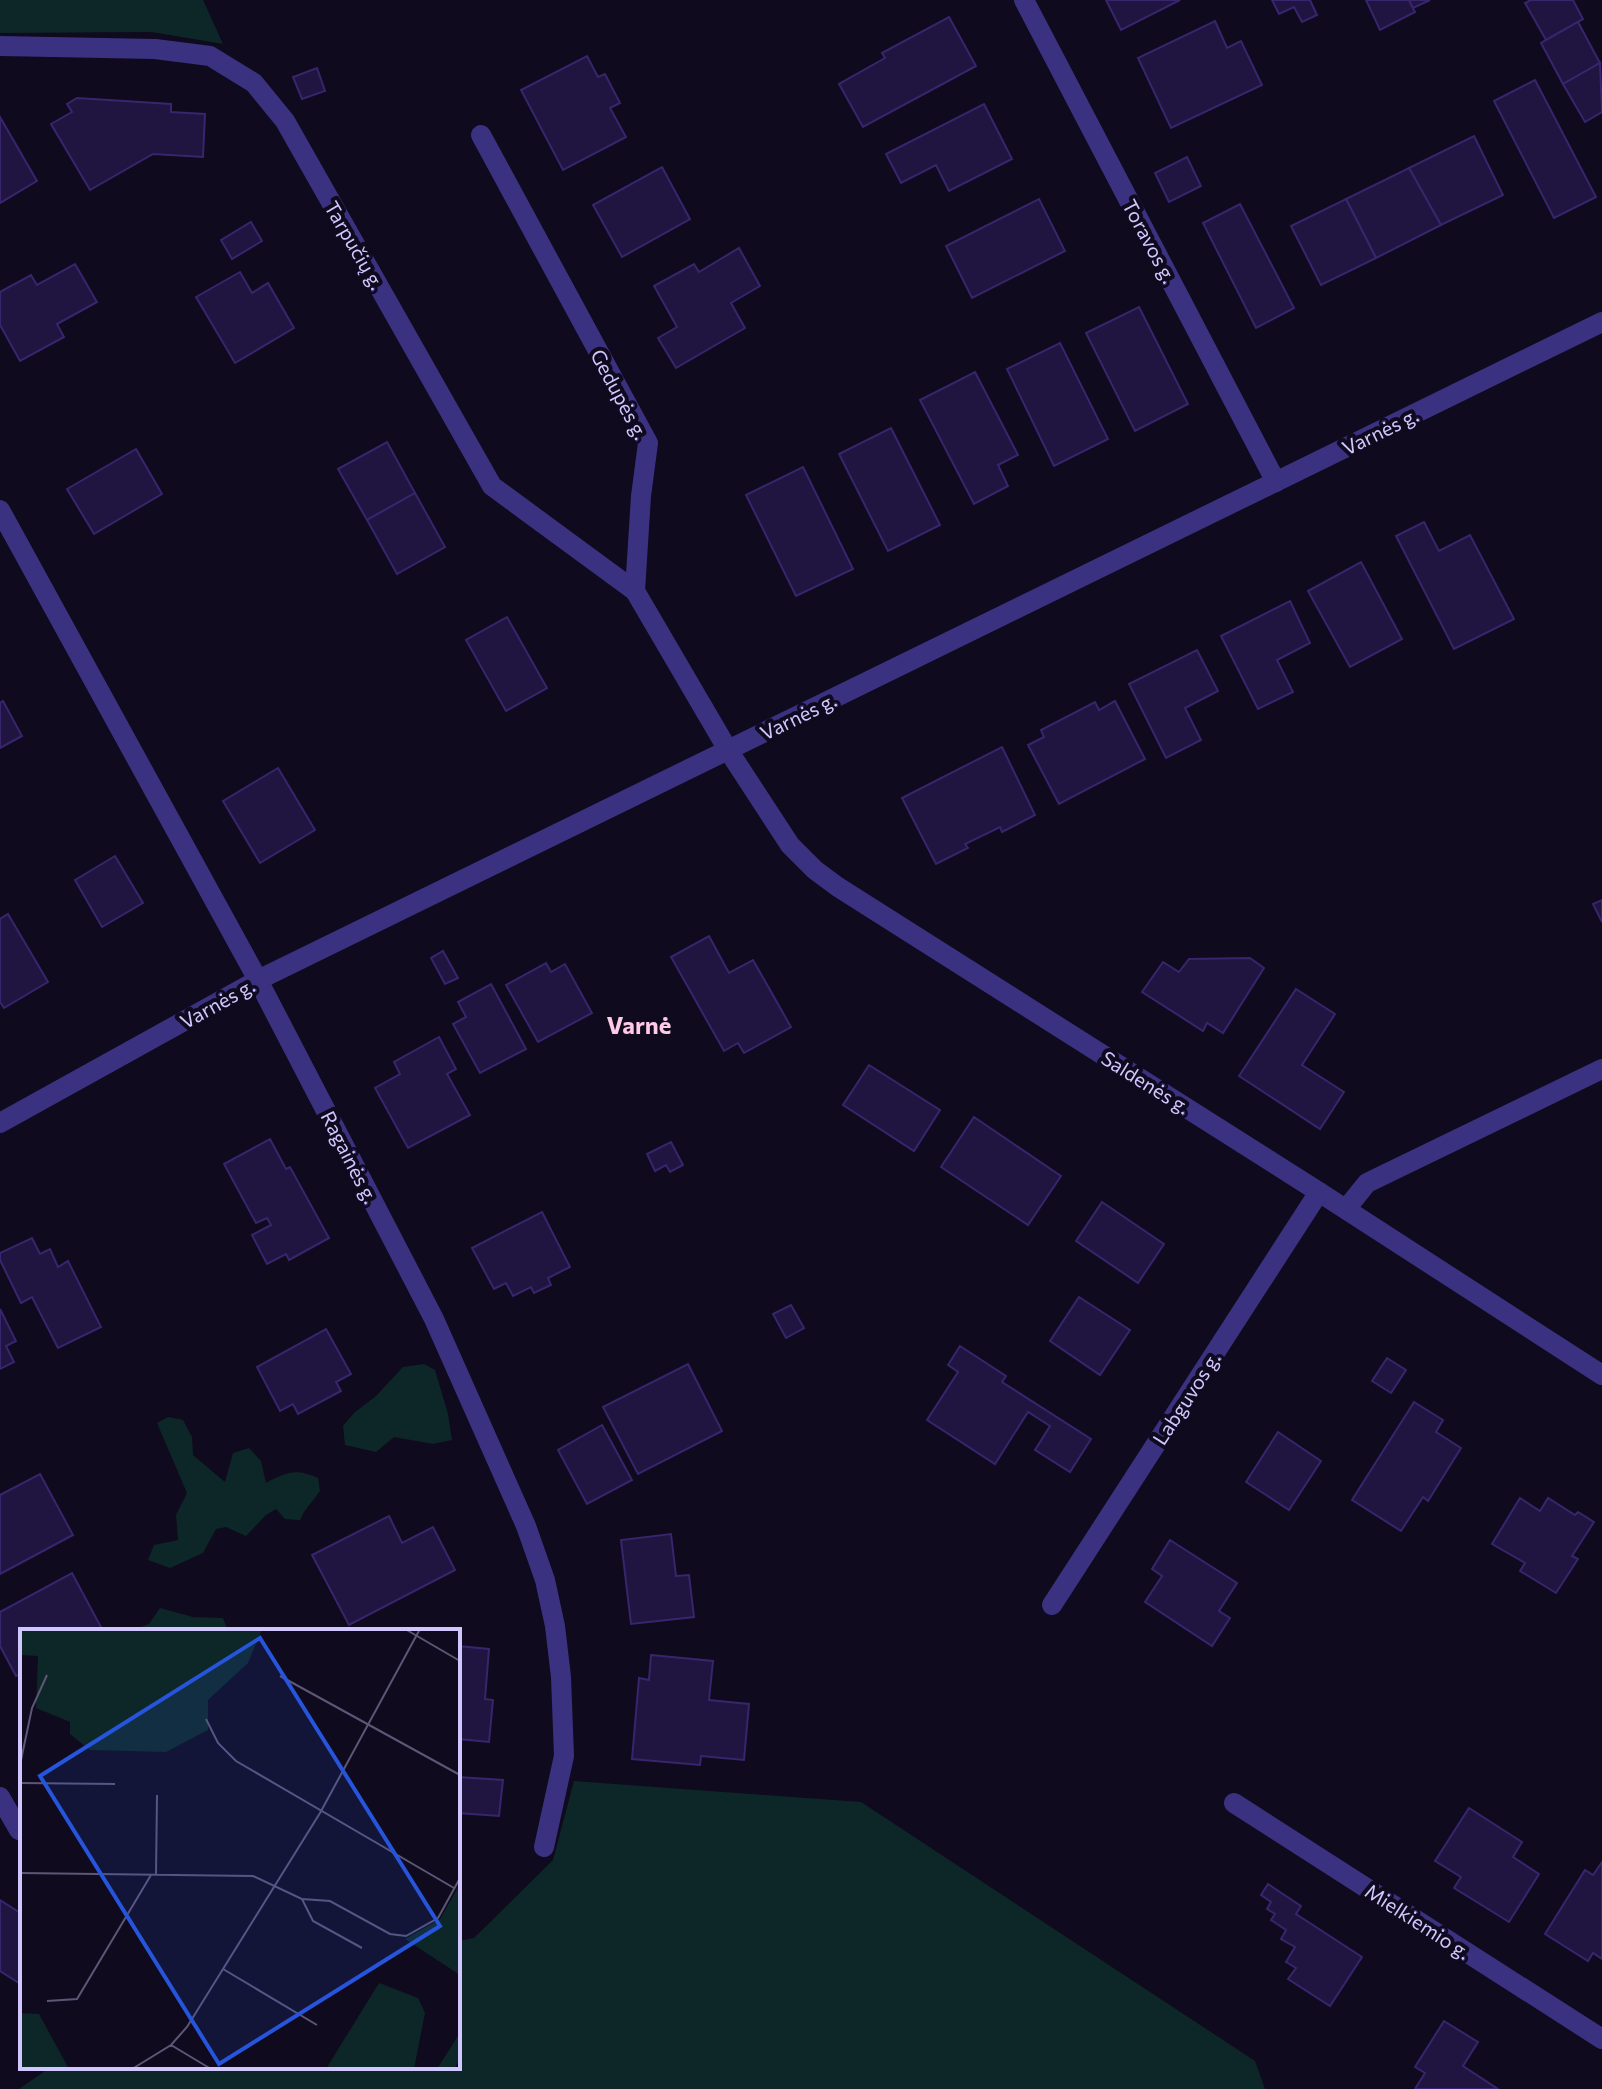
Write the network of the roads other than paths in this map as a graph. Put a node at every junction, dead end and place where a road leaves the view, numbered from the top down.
1 (1024, 0) edge
2 (0, 46) edge
3 (481, 135) dead end
4 (1602, 322) edge
5 (1276, 482) junction
6 (0, 510) edge
7 (635, 591) junction
8 (728, 750) junction
9 (258, 980) junction
10 (1602, 1069) edge
11 (0, 1123) edge
12 (1319, 1192) junction
13 (1346, 1209) junction
14 (1602, 1375) edge
15 (1052, 1605) dead end
16 (0, 1797) edge
17 (1234, 1803) dead end
18 (19, 1830) dead end
19 (544, 1847) dead end
20 (1602, 2039) edge

1 - 5 street, Toravos g.
2 - 7 street, Tarpučių g.
3 - 7 street, Gedupės g.
4 - 5 street, Varnės g.
5 - 8 street, Varnės g.
6 - 9 street, Ragainės g.
7 - 8 street
8 - 9 street, Varnės g.
8 - 12 street, Saldenės g.
9 - 11 street, Varnės g.
9 - 19 street, Ragainės g.
10 - 13 street
12 - 13 street, Saldenės g.
12 - 15 street, Labguvos g.
13 - 14 street, Saldenės g.
16 - 18 street
17 - 20 street, Mielkiemio g.

